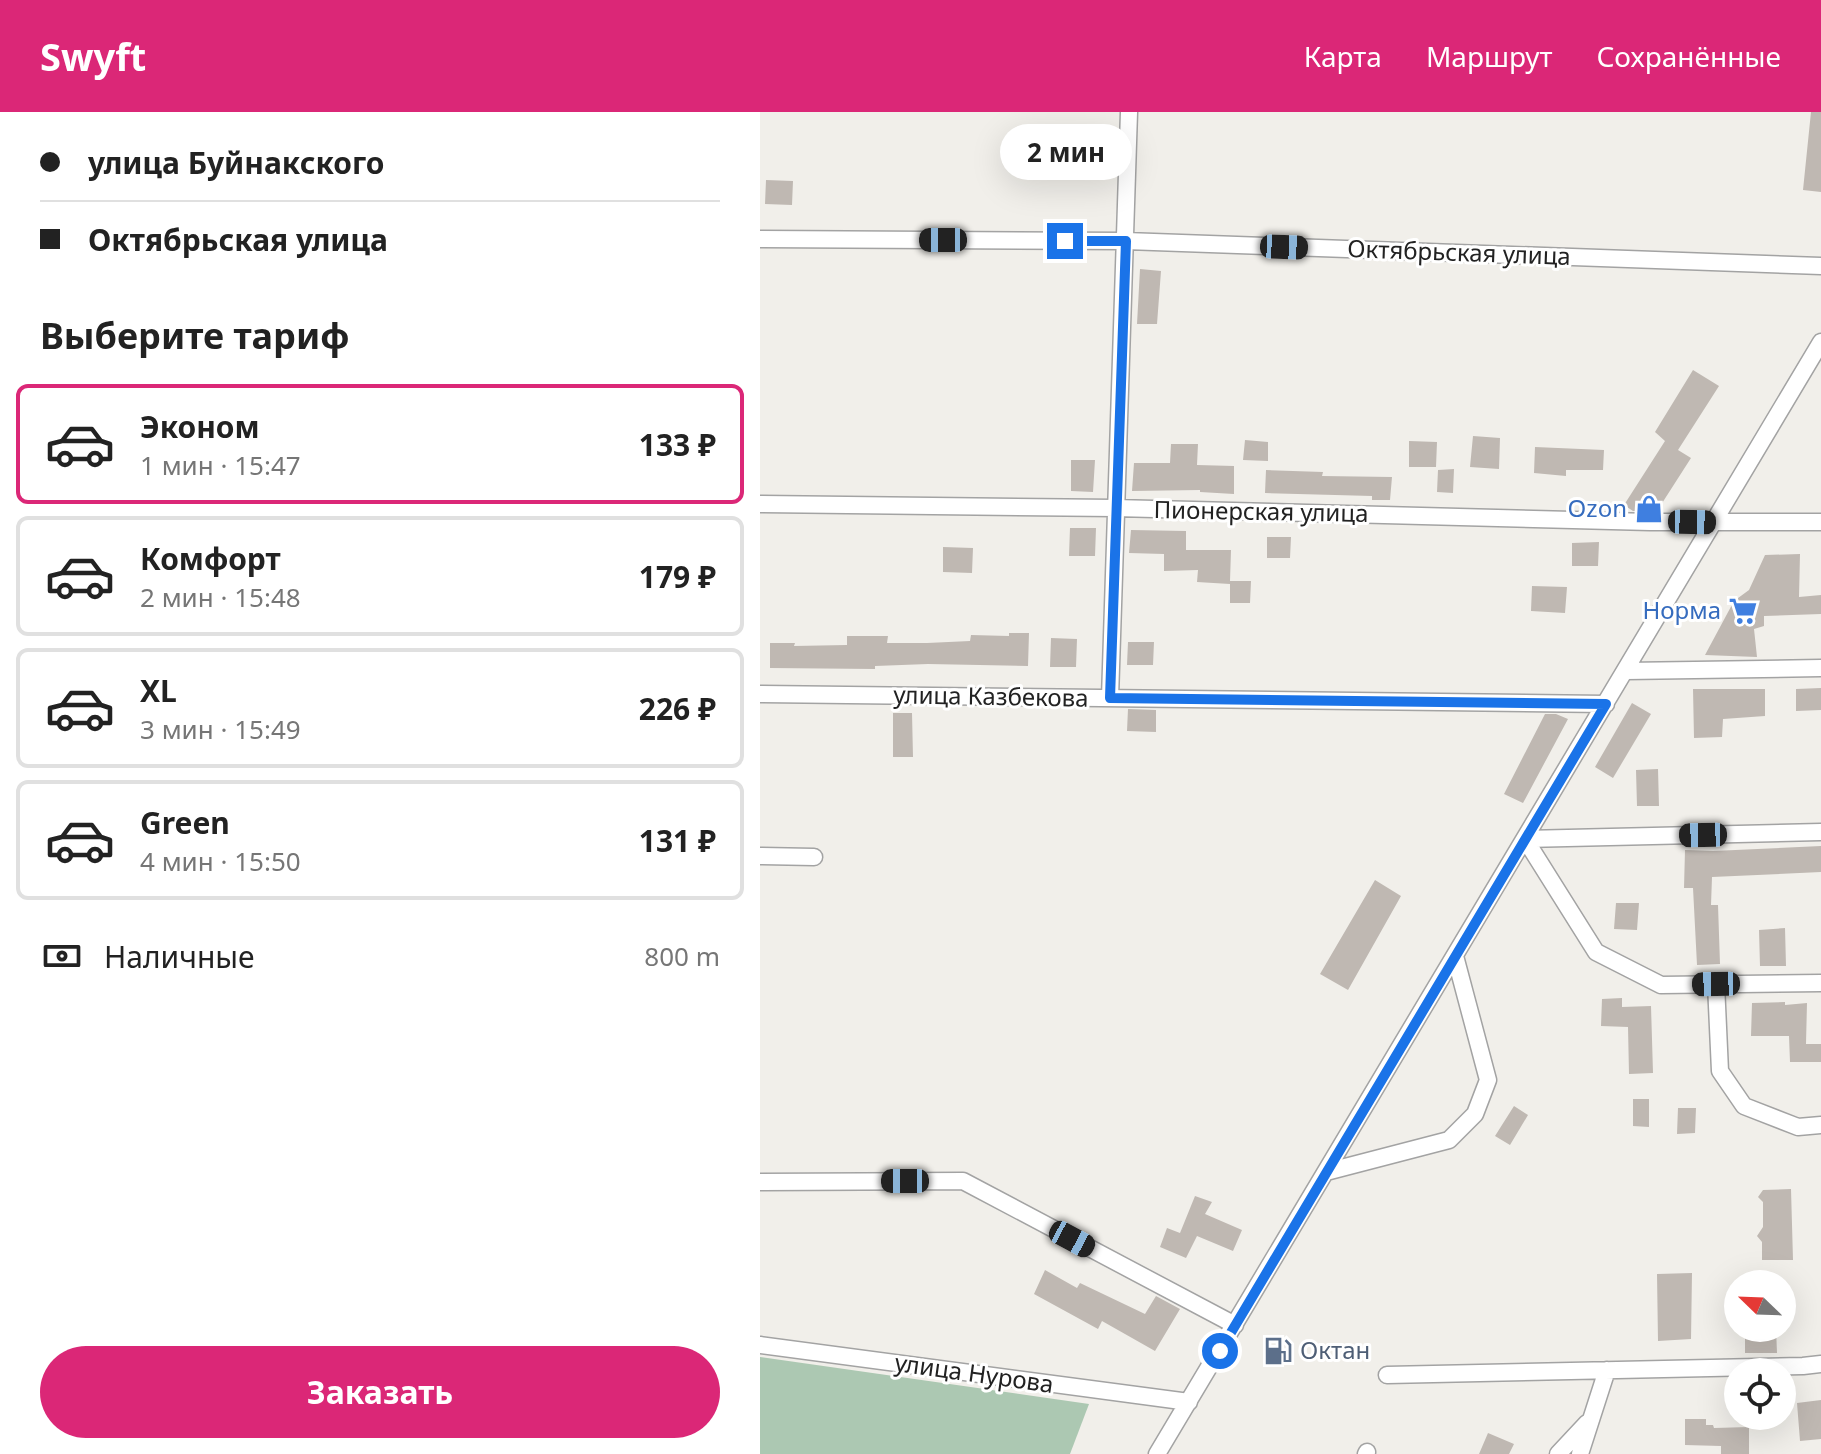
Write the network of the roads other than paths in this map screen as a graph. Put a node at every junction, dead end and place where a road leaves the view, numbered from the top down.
1 (1129, 112) edge
2 (760, 239) edge
3 (1126, 241) junction
4 (1821, 266) edge
5 (1821, 342) edge
6 (760, 504) edge
7 (1115, 508) junction
8 (1714, 522) junction
9 (1821, 522) edge
10 (1821, 668) edge
11 (1626, 671) junction
12 (760, 694) edge
13 (1110, 698) junction
14 (1606, 704) junction
15 (1821, 832) edge
16 (1525, 839) junction
17 (760, 856) edge
18 (814, 857) dead end
19 (1455, 956) junction
20 (1821, 983) edge
21 (1716, 984) junction
22 (1821, 1125) edge
23 (1326, 1172) junction
24 (760, 1182) edge
25 (1235, 1325) junction
26 (760, 1345) edge
27 (1821, 1364) edge
28 (1607, 1370) junction
29 (1387, 1375) dead end
30 (1189, 1402) junction
31 (1591, 1418) junction
32 (1157, 1454) edge
33 (1558, 1454) edge
34 (1580, 1454) edge

1 - 3 street
2 - 3 street, Октябрьская улица
3 - 4 street, Октябрьская улица
3 - 7 street
5 - 8 street
6 - 7 street, Пионерская улица
7 - 8 street, Пионерская улица
7 - 13 street
8 - 9 street, Пионерская улица
8 - 11 street
10 - 11 street
11 - 14 street
12 - 13 street, улица Казбекова
13 - 14 street, улица Казбекова
14 - 16 street
15 - 16 street
16 - 19 street
16 - 21 street
17 - 18 street
19 - 23 street
19 - 23 street
20 - 21 street
21 - 22 street
23 - 25 street
24 - 25 street
25 - 30 street
26 - 30 street, улица Нурова
27 - 28 street
28 - 29 street
28 - 31 street
30 - 32 street
31 - 33 street
31 - 34 street

